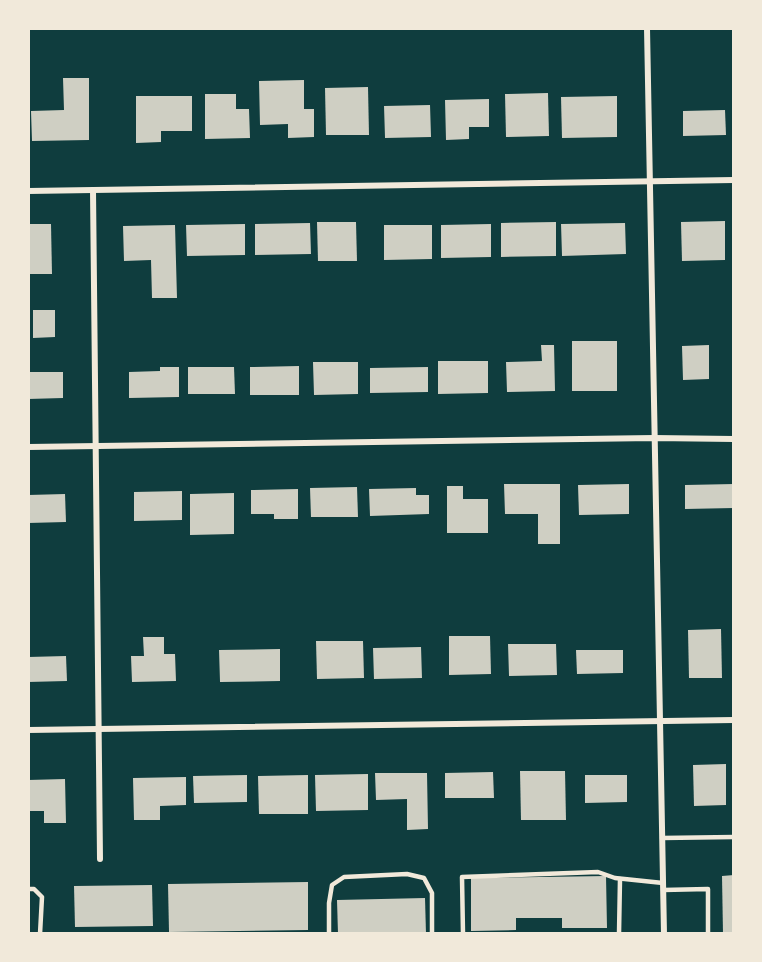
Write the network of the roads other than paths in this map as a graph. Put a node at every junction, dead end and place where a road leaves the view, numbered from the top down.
1 (647, 28) edge
2 (650, 180) junction
3 (734, 180) edge
4 (93, 190) junction
5 (28, 191) edge
6 (654, 438) junction
7 (734, 439) edge
8 (96, 446) junction
9 (28, 447) edge
10 (734, 720) edge
11 (659, 721) junction
12 (99, 729) junction
13 (28, 730) edge
14 (734, 837) edge
15 (662, 838) junction
16 (100, 859) dead end
17 (620, 879) junction
18 (663, 887) junction
19 (28, 889) edge
20 (40, 933) edge
21 (329, 933) edge
22 (432, 933) edge
23 (463, 933) edge
24 (619, 933) edge
25 (664, 933) edge
26 (708, 933) edge

1 - 2 street
2 - 3 street
2 - 4 street
2 - 6 street
4 - 5 street
4 - 8 street
6 - 7 street
6 - 8 street
6 - 11 street
8 - 9 street
8 - 12 street
10 - 11 street
11 - 12 street
11 - 15 street
12 - 13 street
12 - 16 street
14 - 15 lane
15 - 18 street
17 - 18 lane
17 - 23 lane
17 - 24 lane
18 - 25 street
18 - 26 lane
19 - 20 lane
21 - 22 lane

